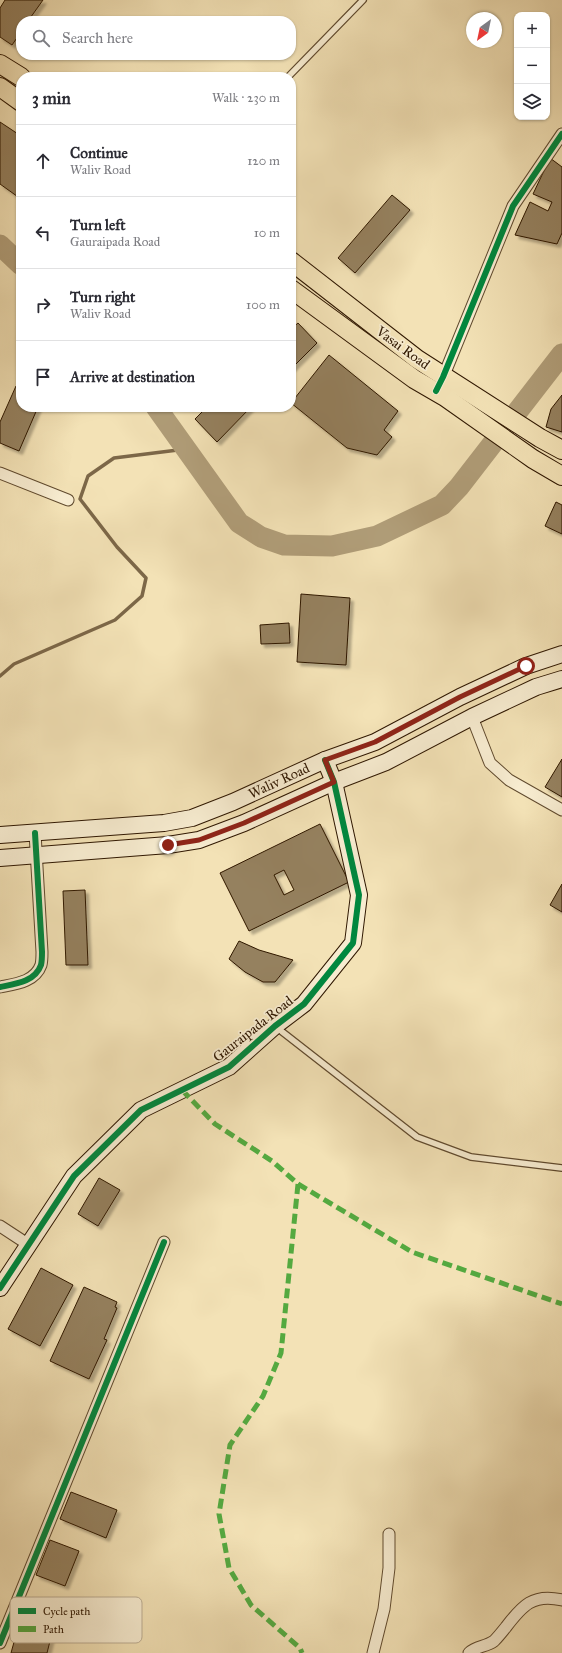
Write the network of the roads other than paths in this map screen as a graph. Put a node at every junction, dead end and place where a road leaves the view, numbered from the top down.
1 (363, 0) edge
2 (0, 64) edge
3 (293, 72) edge
4 (16, 74) edge
5 (0, 87) edge
6 (16, 98) edge
7 (562, 134) edge
8 (296, 265) edge
9 (296, 293) edge
10 (445, 388) junction
11 (562, 450) edge
12 (0, 473) edge
13 (562, 476) edge
14 (68, 500) dead end
15 (562, 654) edge
16 (562, 679) edge
17 (472, 717) junction
18 (325, 760) junction
19 (334, 782) junction
20 (562, 810) edge
21 (35, 833) junction
22 (0, 835) edge
23 (36, 856) junction
24 (0, 858) edge
25 (0, 987) edge
26 (275, 1026) junction
27 (562, 1168) edge
28 (0, 1226) edge
29 (164, 1242) dead end
30 (29, 1244) junction
31 (0, 1288) edge
32 (389, 1534) dead end
33 (19, 1597) edge
34 (562, 1600) edge
35 (10, 1619) edge
36 (0, 1643) edge
37 (373, 1653) edge
38 (469, 1653) edge

1 - 3 lane
2 - 4 main road
5 - 6 main road
7 - 10 street
8 - 10 main road, Vasai Road
9 - 10 main road, Vasai Road
10 - 11 main road, Vasai Road
10 - 13 main road, Vasai Road
12 - 14 street
15 - 18 main road, Waliv Road
16 - 17 main road, Waliv Road
17 - 19 main road, Waliv Road
17 - 20 street
18 - 19 main road, Gauraipada Road
18 - 21 main road, Waliv Road
19 - 23 main road, Waliv Road
19 - 26 main road, Gauraipada Road
21 - 22 main road, Waliv Road
21 - 23 street
23 - 24 main road, Waliv Road
23 - 25 street
26 - 27 lane
26 - 30 main road, Gauraipada Road
28 - 30 street
29 - 33 street
30 - 31 main road, Gauraipada Road
32 - 37 street
34 - 38 street
35 - 36 street

